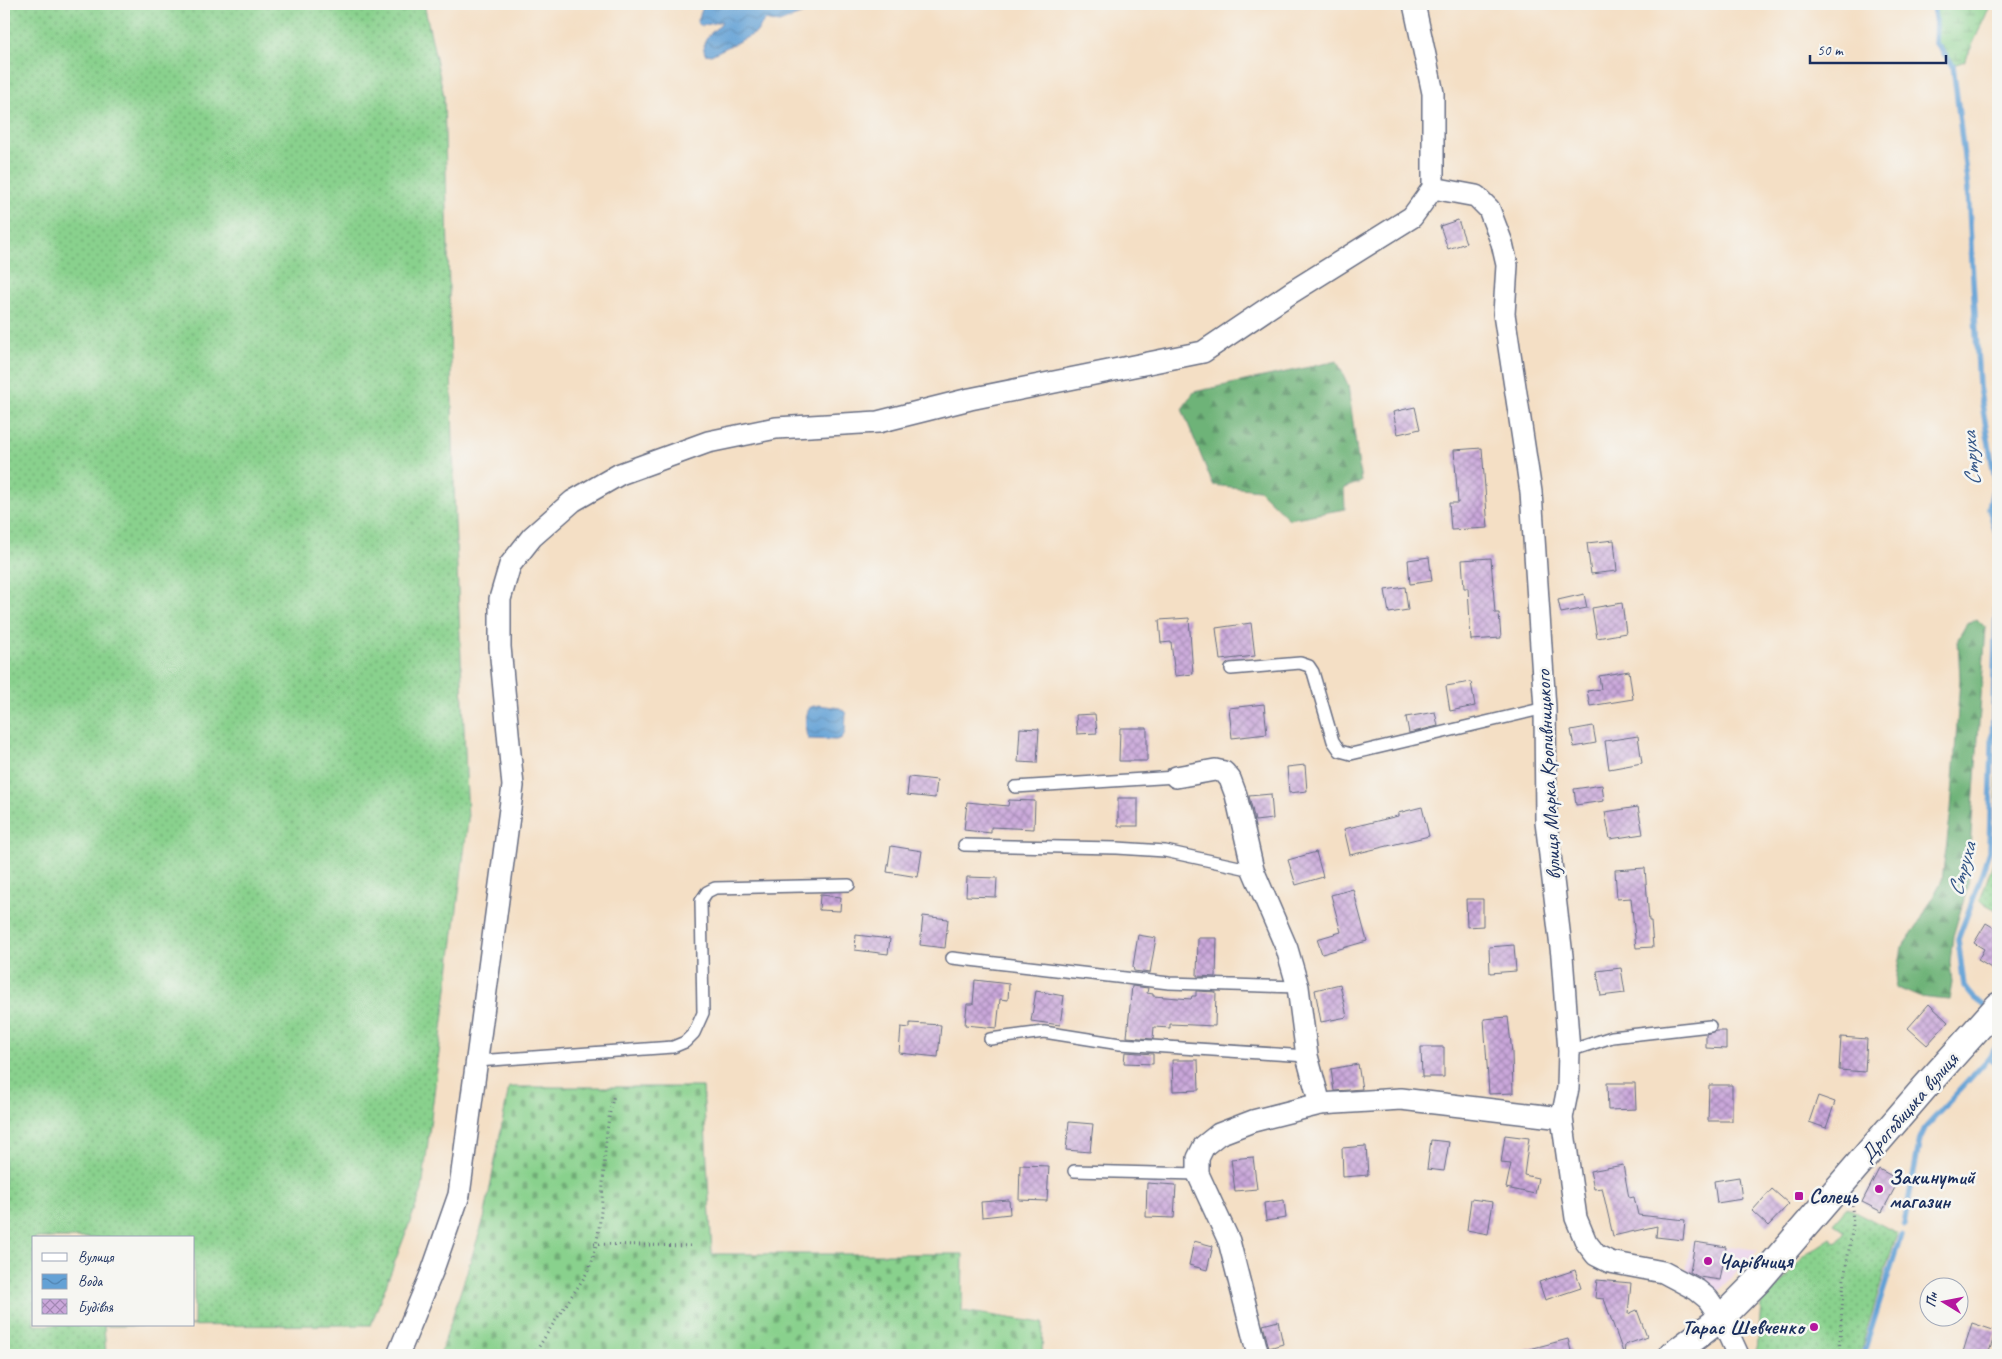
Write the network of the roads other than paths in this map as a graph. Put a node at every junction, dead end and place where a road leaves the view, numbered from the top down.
1 (1414, 4) edge
2 (1433, 188) junction
3 (1231, 669) dead end
4 (1545, 708) junction
5 (1176, 777) joint
6 (1015, 787) dead end
7 (964, 845) dead end
8 (1253, 870) junction
9 (849, 885) dead end
10 (952, 958) dead end
11 (1298, 987) junction
12 (1991, 1014) edge
13 (1710, 1026) dead end
14 (990, 1040) dead end
15 (1569, 1051) junction
16 (1307, 1056) junction
17 (477, 1061) junction
18 (1320, 1104) junction
19 (1562, 1118) junction
20 (1074, 1171) dead end
21 (1198, 1174) junction
22 (1731, 1323) junction
23 (398, 1355) edge
24 (1258, 1355) edge
25 (1672, 1355) edge
26 (1738, 1355) edge

1 - 2 street
2 - 4 street, вулиця Марка Кропивницького
2 - 17 street
3 - 4 lane
4 - 15 street, вулиця Марка Кропивницького
5 - 6 lane
5 - 8 street
7 - 8 lane
8 - 11 street
9 - 17 lane
10 - 11 lane
11 - 16 street
12 - 22 street, Дрогобицька вулиця
13 - 15 lane
14 - 16 lane
15 - 19 street, вулиця Марка Кропивницького
16 - 18 street
17 - 23 street
18 - 19 street
18 - 21 street
19 - 22 street, вулиця Марка Кропивницького
20 - 21 lane
21 - 24 street
22 - 25 street, Дрогобицька вулиця
22 - 26 street, вулиця Марка Кропивницького

